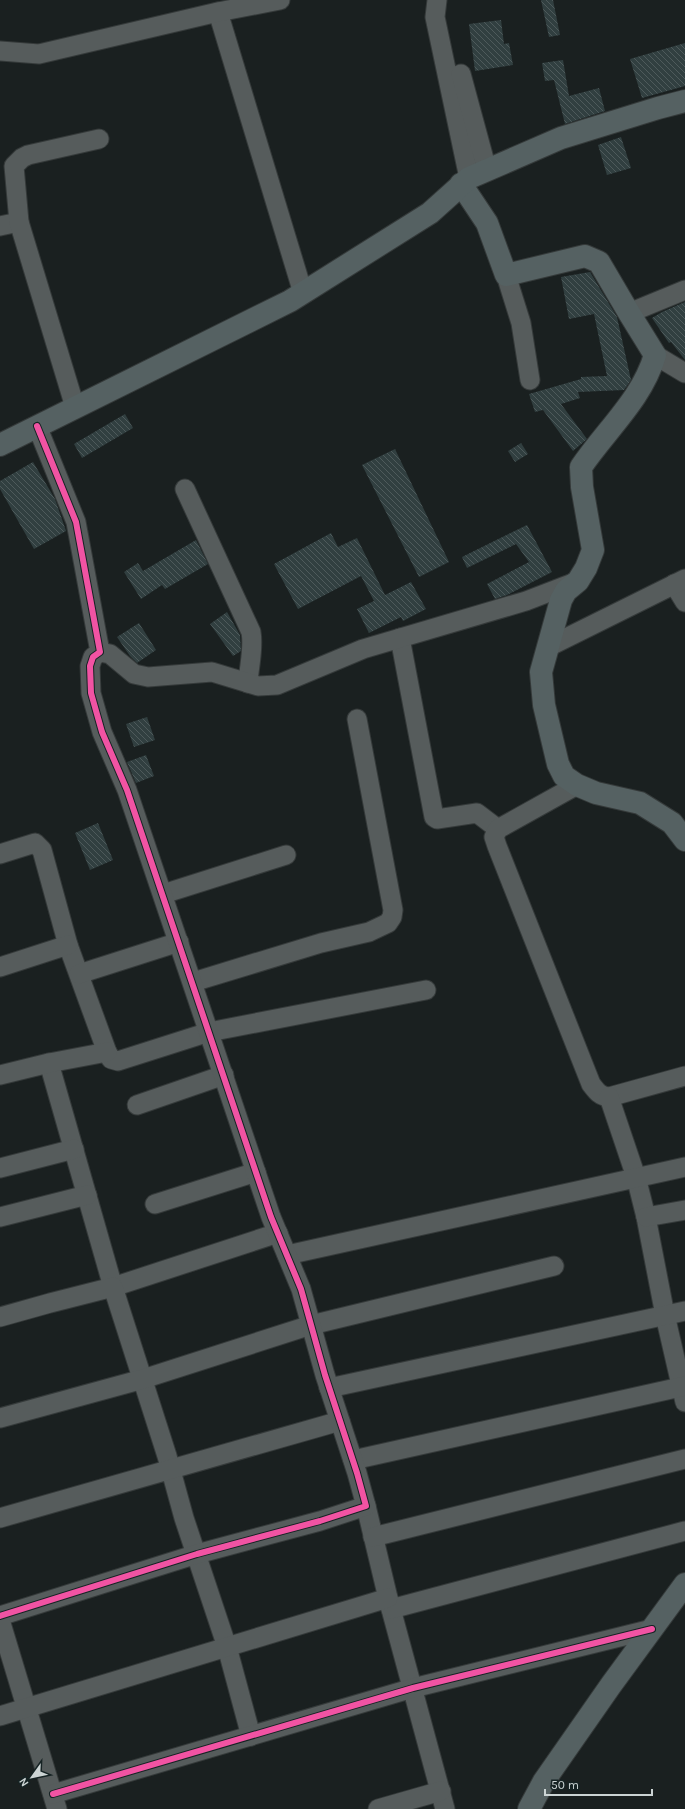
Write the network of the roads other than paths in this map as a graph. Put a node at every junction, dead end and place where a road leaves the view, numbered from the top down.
1 (280, 0) edge
2 (438, 0) edge
3 (222, 7) edge
4 (0, 51) edge
5 (685, 101) edge
6 (99, 139) dead end
7 (473, 177) junction
8 (11, 224) edge
9 (506, 276) junction
10 (685, 290) edge
11 (302, 293) junction
12 (629, 313) junction
13 (656, 355) junction
14 (685, 373) edge
15 (530, 380) dead end
16 (75, 408) junction
17 (37, 426) junction
18 (0, 445) edge
19 (185, 489) dead end
20 (578, 580) junction
21 (680, 581) edge
22 (685, 602) edge
23 (400, 638) junction
24 (548, 648) junction
25 (100, 652) junction
26 (248, 683) junction
27 (357, 719) dead end
28 (578, 785) junction
29 (678, 821) edge
30 (498, 829) junction
31 (685, 840) edge
32 (0, 854) edge
33 (286, 855) dead end
34 (163, 894) junction
35 (179, 942) junction
36 (68, 945) junction
37 (0, 967) edge
38 (79, 974) junction
39 (193, 982) junction
40 (426, 990) dead end
41 (209, 1032) junction
42 (107, 1052) junction
43 (49, 1063) junction
44 (224, 1074) junction
45 (0, 1075) edge
46 (685, 1076) edge
47 (610, 1097) junction
48 (137, 1105) dead end
49 (74, 1149) junction
50 (685, 1166) edge
51 (0, 1168) edge
52 (256, 1172) junction
53 (636, 1178) junction
54 (87, 1195) junction
55 (155, 1204) dead end
56 (685, 1210) edge
57 (0, 1217) edge
58 (646, 1217) junction
59 (278, 1233) junction
60 (287, 1255) junction
61 (554, 1266) dead end
62 (113, 1287) junction
63 (685, 1311) edge
64 (665, 1315) junction
65 (0, 1318) edge
66 (311, 1325) junction
67 (143, 1379) junction
68 (329, 1388) junction
69 (684, 1391) edge
70 (0, 1418) edge
71 (340, 1421) junction
72 (685, 1458) edge
73 (353, 1460) junction
74 (170, 1469) junction
75 (366, 1506) junction
76 (0, 1518) edge
77 (685, 1531) edge
78 (373, 1537) junction
79 (197, 1554) junction
80 (685, 1584) edge
81 (390, 1603) junction
82 (0, 1616) edge
83 (0, 1620) edge
84 (652, 1628) junction
85 (227, 1647) junction
86 (413, 1688) junction
87 (27, 1708) junction
88 (0, 1716) edge
89 (251, 1736) junction
90 (443, 1800) edge
91 (55, 1802) edge
92 (378, 1809) edge
93 (529, 1809) edge

1 - 3 street
2 - 7 street
3 - 4 street
3 - 11 street
5 - 7 main road
6 - 8 street
7 - 9 main road
7 - 11 main road
8 - 16 street
9 - 12 main road
9 - 15 street
10 - 12 street
11 - 16 main road
12 - 13 main road
13 - 14 street
13 - 20 main road
16 - 17 main road
17 - 18 main road
17 - 25 street
19 - 26 street
20 - 23 street
20 - 24 main road
21 - 22 street
21 - 24 street
23 - 26 street
23 - 30 street
24 - 28 main road
25 - 26 street
25 - 34 street
27 - 39 street
28 - 29 main road
28 - 30 street
29 - 31 main road
30 - 47 street
32 - 36 street
33 - 34 street
34 - 35 street
35 - 38 street
35 - 39 street
36 - 37 street
36 - 38 street
38 - 42 street
39 - 41 street
40 - 41 street
41 - 42 street
41 - 44 street
42 - 43 street
43 - 45 street
43 - 49 street
44 - 48 street
44 - 52 street
46 - 47 street
47 - 53 street
49 - 51 street
49 - 54 street
50 - 53 street
52 - 55 street
52 - 59 street
53 - 58 street
53 - 60 street
54 - 57 street
54 - 62 street
56 - 58 street
58 - 64 street
59 - 60 street
59 - 62 street
60 - 66 street
61 - 66 street
62 - 65 street
62 - 67 street
63 - 64 street
64 - 68 street
64 - 69 street
66 - 67 street
66 - 68 street
67 - 70 street
67 - 74 street
68 - 71 street
69 - 73 street
71 - 73 street
71 - 74 street
72 - 78 street
73 - 75 street
74 - 76 street
74 - 79 street
75 - 78 street
75 - 79 street
77 - 81 street
78 - 81 street
79 - 82 street
79 - 85 street
80 - 84 main road
81 - 85 street
81 - 86 street
83 - 87 street
84 - 86 street
84 - 93 main road
85 - 87 street
85 - 89 street
86 - 89 street
86 - 90 street
87 - 88 street
87 - 91 street
89 - 91 street
90 - 92 street

